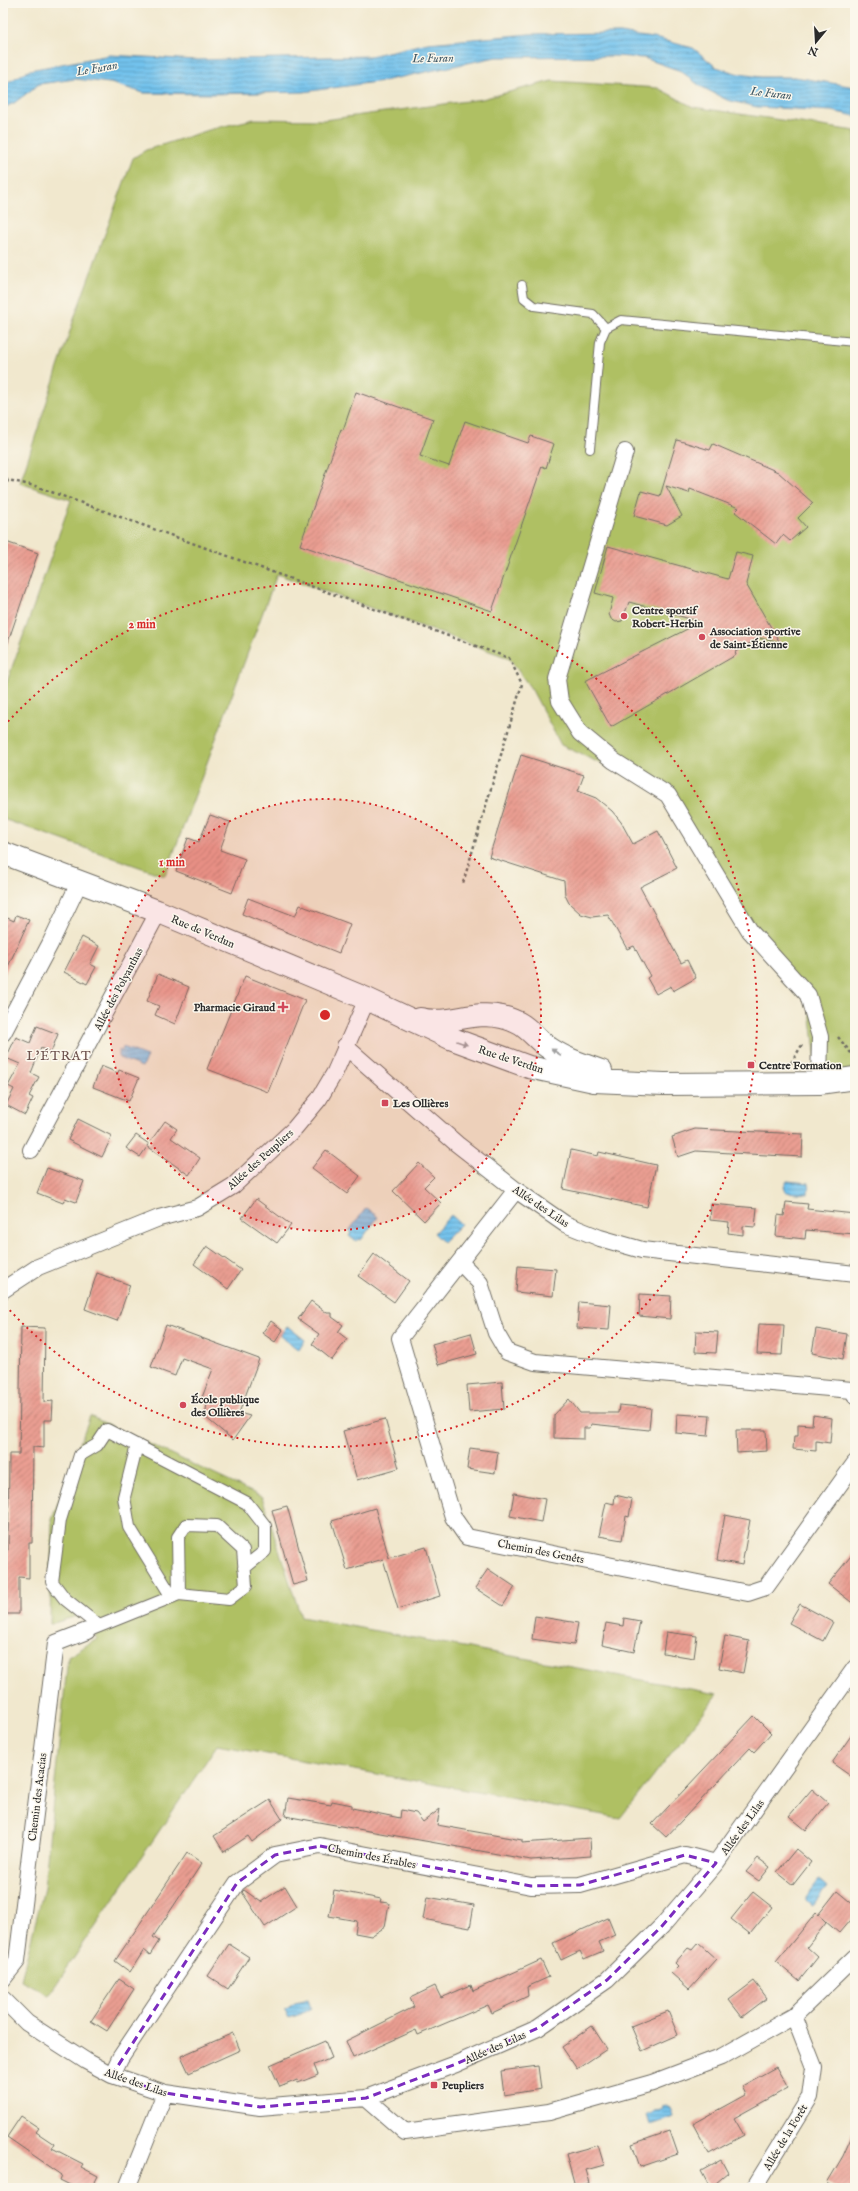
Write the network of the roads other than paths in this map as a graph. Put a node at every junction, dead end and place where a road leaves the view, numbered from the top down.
1 (522, 285) dead end
2 (606, 328) junction
3 (855, 342) edge
4 (590, 449) dead end
5 (625, 452) dead end
6 (3, 853) edge
7 (80, 881) junction
8 (157, 911) junction
9 (367, 999) junction
10 (8, 1014) edge
11 (402, 1014) junction
12 (3, 1033) edge
13 (345, 1046) junction
14 (855, 1078) edge
15 (627, 1081) junction
16 (819, 1083) junction
17 (32, 1150) dead end
18 (516, 1190) junction
19 (460, 1262) junction
20 (855, 1274) edge
21 (3, 1290) edge
22 (855, 1396) edge
23 (137, 1445) junction
24 (855, 1463) edge
25 (244, 1568) junction
26 (175, 1595) junction
27 (93, 1629) junction
28 (855, 1668) edge
29 (716, 1863) junction
30 (855, 1957) edge
31 (3, 1979) edge
32 (3, 1999) edge
33 (794, 2016) junction
34 (112, 2075) junction
35 (165, 2093) junction
36 (366, 2098) junction
37 (127, 2188) edge
38 (754, 2188) edge

1 - 2 lane
2 - 3 lane
2 - 4 lane
5 - 16 street
6 - 7 main road, Rue de Verdun
7 - 8 main road, Rue de Verdun
7 - 10 street
8 - 9 main road, Rue de Verdun
8 - 17 street, Allée des Polyanthas
9 - 11 main road, Rue de Verdun
9 - 13 street, Allée des Peupliers
10 - 12 street
11 -> 15 main road, Rue de Verdun
15 -> 11 main road, Rue de Verdun
13 - 18 street, Allée des Lilas
13 - 21 street, Allée des Peupliers
14 - 16 main road, Rue de Verdun
15 - 16 main road, Rue de Verdun
18 - 19 street, Chemin des Genêts
18 - 20 street, Allée des Lilas
19 - 22 street
19 - 24 street, Chemin des Genêts
23 - 25 street
23 - 26 street
23 - 27 street
25 - 26 street
25 - 26 street
26 - 27 street
27 - 31 street, Chemin des Acacias
28 - 29 street, Allée des Lilas
29 - 34 street, Chemin des Érables
29 - 36 street, Allée des Lilas
30 - 33 street
32 - 34 street, Allée des Lilas
33 - 36 street
33 - 38 street, Allée de la Forêt
34 - 35 street, Allée des Lilas
35 - 36 street, Allée des Lilas
35 - 37 street

